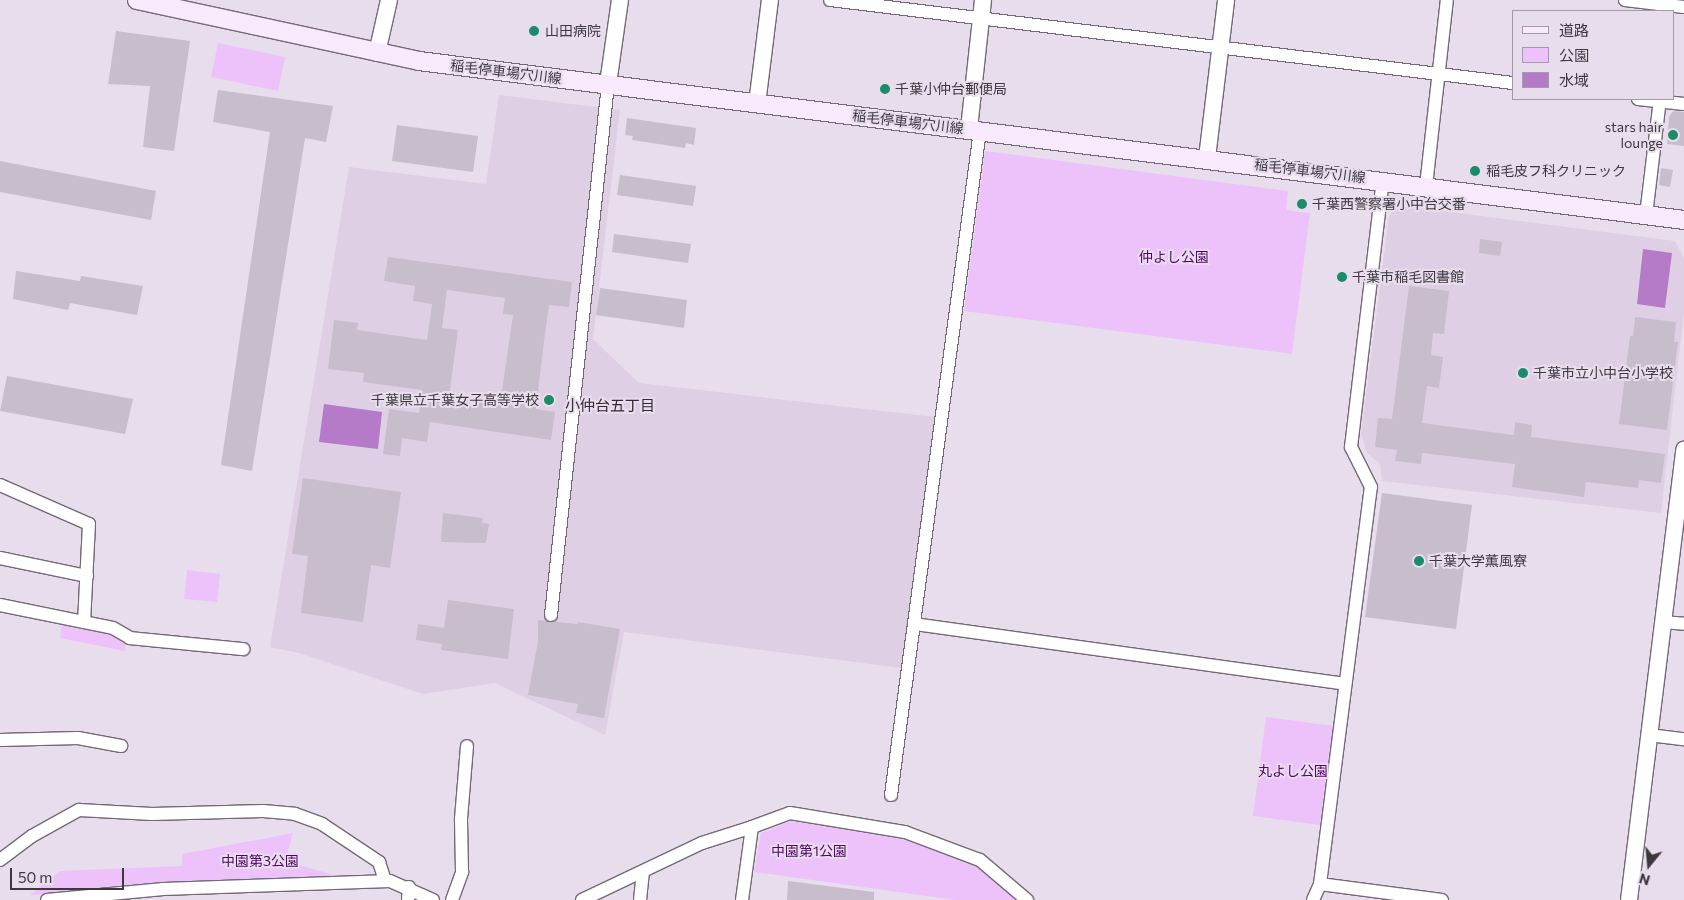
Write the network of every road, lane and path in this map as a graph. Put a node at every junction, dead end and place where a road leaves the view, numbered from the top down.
1 (137, 0) edge
2 (389, 0) edge
3 (620, 0) edge
4 (770, 0) edge
5 (830, 0) edge
6 (984, 0) edge
7 (1226, 0) edge
8 (1447, 0) edge
9 (1626, 0) edge
10 (178, 4) edge
11 (1671, 6) edge
12 (1684, 7) edge
13 (981, 18) junction
14 (1220, 48) junction
15 (377, 52) junction
16 (1438, 74) junction
17 (1512, 83) edge
18 (608, 84) junction
19 (1660, 100) edge
20 (757, 104) junction
21 (1684, 104) edge
22 (974, 130) junction
23 (1207, 158) junction
24 (1383, 180) junction
25 (1426, 186) junction
26 (1646, 215) junction
27 (1684, 220) edge
28 (1684, 449) edge
29 (0, 486) edge
30 (1678, 546) edge
31 (0, 558) edge
32 (86, 576) junction
33 (0, 605) edge
34 (551, 615) dead end
35 (84, 622) junction
36 (1663, 622) junction
37 (914, 624) junction
38 (1684, 624) edge
39 (244, 649) dead end
40 (1345, 684) junction
41 (1650, 735) junction
42 (1684, 739) edge
43 (0, 740) edge
44 (121, 746) dead end
45 (467, 746) dead end
46 (891, 795) dead end
47 (752, 827) junction
48 (0, 860) edge
49 (643, 873) junction
50 (384, 881) junction
51 (1320, 884) junction
52 (408, 894) edge
53 (47, 900) edge
54 (433, 900) edge
55 (452, 900) edge
56 (582, 900) edge
57 (640, 900) edge
58 (742, 900) edge
59 (1027, 900) edge
60 (1313, 900) edge
61 (1442, 900) edge
62 (1628, 900) edge

1 - 10 main road, 稲毛停車場穴川線
2 - 15 street
3 - 18 street
4 - 20 street
5 - 13 street
6 - 13 street
7 - 14 street
8 - 16 street
9 - 11 street
10 - 15 main road, 稲毛停車場穴川線
11 - 12 street
13 - 14 street
13 - 22 street
14 - 16 street
14 - 23 street
15 - 18 main road, 稲毛停車場穴川線
16 - 17 street
16 - 25 street
18 - 20 main road, 稲毛停車場穴川線
18 - 34 street
19 - 21 street
19 - 26 street
20 - 22 main road, 稲毛停車場穴川線
22 - 23 main road, 稲毛停車場穴川線
22 - 37 street
23 - 24 main road, 稲毛停車場穴川線
24 - 25 main road, 稲毛停車場穴川線
24 - 40 street
25 - 26 main road, 稲毛停車場穴川線
26 - 27 main road, 稲毛停車場穴川線
28 - 30 street
29 - 32 street
30 - 36 street
31 - 32 street
32 - 35 street
33 - 35 street
35 - 39 street
36 - 38 street
36 - 41 street
37 - 40 street
37 - 46 street
40 - 51 street
41 - 42 street
41 - 62 street
43 - 44 street
45 - 55 street
47 - 49 street
47 - 58 street
47 - 59 street
48 - 50 street
49 - 56 street
49 - 57 street
50 - 52 street
50 - 53 street
51 - 60 street
51 - 61 street
52 - 54 street

